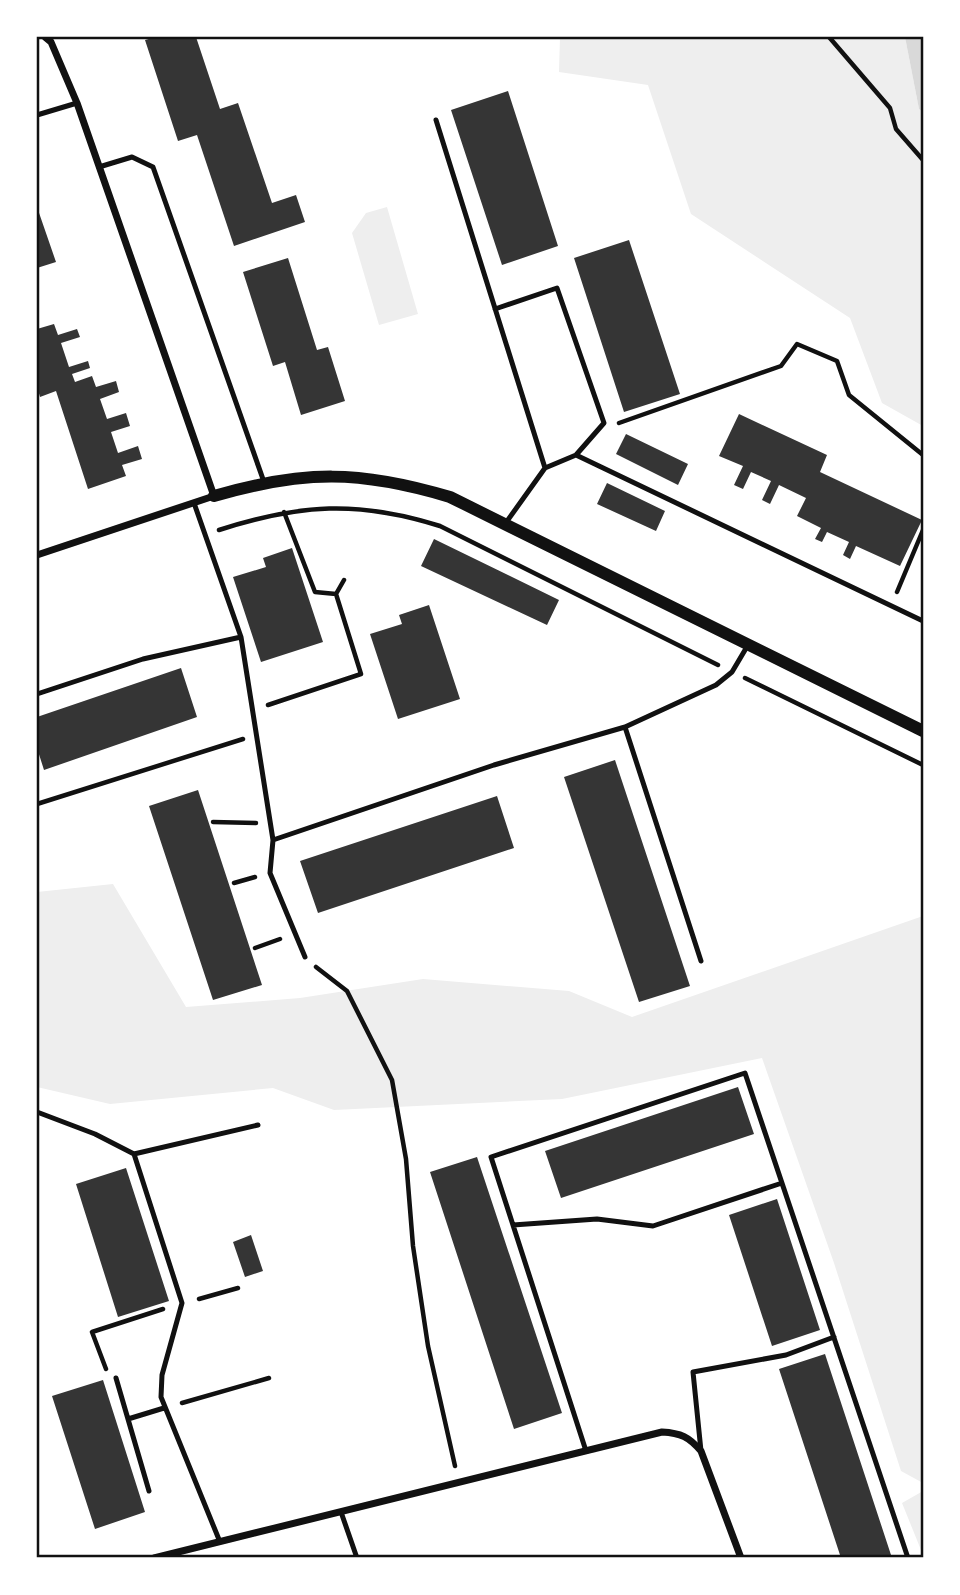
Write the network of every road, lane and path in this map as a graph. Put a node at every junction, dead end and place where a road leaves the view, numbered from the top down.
1 (45, 37) edge
2 (829, 37) edge
3 (77, 103) junction
4 (37, 116) edge
5 (436, 120) dead end
6 (923, 160) edge
7 (99, 167) junction
8 (495, 309) junction
9 (604, 423) junction
10 (576, 455) junction
11 (923, 455) edge
12 (545, 468) junction
13 (264, 482) junction
14 (214, 496) junction
15 (194, 503) junction
16 (284, 512) junction
17 (505, 524) junction
18 (923, 530) edge
19 (205, 534) junction
20 (38, 552) edge
21 (344, 580) dead end
22 (336, 594) junction
23 (891, 606) junction
24 (923, 621) edge
25 (241, 637) junction
26 (748, 645) junction
27 (732, 672) junction
28 (37, 694) edge
29 (253, 710) junction
30 (625, 727) junction
31 (923, 731) edge
32 (258, 735) junction
33 (923, 765) edge
34 (37, 804) edge
35 (213, 822) dead end
36 (271, 823) junction
37 (273, 840) junction
38 (293, 934) junction
39 (255, 948) dead end
40 (305, 957) joint
41 (701, 961) dead end
42 (37, 1112) edge
43 (258, 1125) dead end
44 (134, 1154) junction
45 (782, 1183) junction
46 (513, 1225) junction
47 (238, 1288) dead end
48 (182, 1303) junction
49 (834, 1337) junction
50 (116, 1378) joint
51 (269, 1378) dead end
52 (164, 1408) junction
53 (128, 1419) junction
54 (586, 1451) junction
55 (701, 1451) junction
56 (458, 1483) junction
57 (149, 1491) dead end
58 (341, 1512) junction
59 (220, 1542) junction
60 (154, 1558) edge
61 (357, 1558) edge
62 (741, 1558) edge
63 (908, 1558) edge

1 - 3 street
2 - 6 path
3 - 4 lane
3 - 7 street
5 - 8 lane
7 - 13 lane
7 - 14 street
8 - 9 lane
8 - 12 lane
9 - 10 lane
9 - 11 path
10 - 12 lane
10 - 23 lane
12 - 17 lane
13 - 14 street
13 - 17 street
14 - 15 street
15 - 19 lane
15 - 20 street
16 - 19 path
16 - 22 path
16 - 27 path
17 - 26 street
18 - 23 path
19 - 25 lane
21 - 22 path
22 - 29 path
23 - 24 lane
25 - 28 lane
25 - 29 lane
26 - 27 lane
26 - 31 street
27 - 30 lane
27 - 33 path
29 - 32 lane
30 - 37 lane
30 - 41 lane
32 - 34 path
32 - 36 lane
35 - 36 path
36 - 37 lane
37 - 38 lane
38 - 39 path
38 - 40 lane
40 - 56 path
42 - 44 lane
43 - 44 lane
44 - 48 lane
45 - 46 lane
45 - 46 lane
45 - 49 lane
46 - 54 lane
47 - 48 path
48 - 50 path
48 - 52 lane
49 - 55 lane
49 - 63 lane
50 - 53 lane
51 - 52 path
52 - 53 lane
52 - 59 lane
53 - 57 lane
54 - 55 street
54 - 56 street
55 - 62 street
56 - 58 street
58 - 59 street
58 - 61 lane
59 - 60 street

